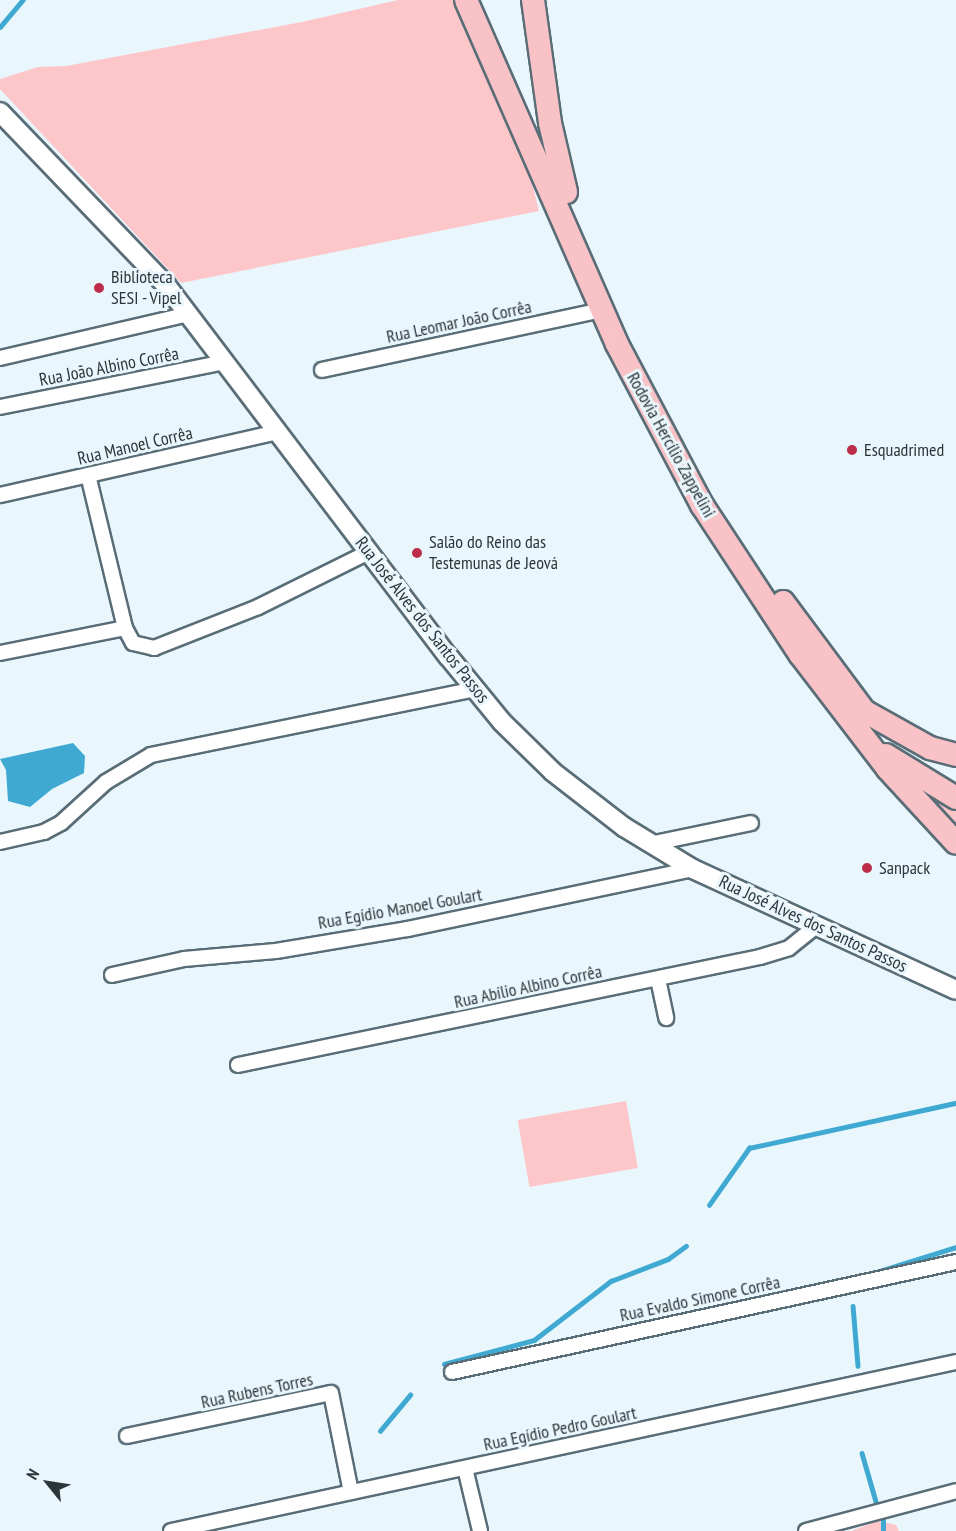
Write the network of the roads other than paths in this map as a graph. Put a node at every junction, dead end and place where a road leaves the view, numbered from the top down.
1 (466, 0) edge
2 (533, 0) edge
3 (0, 112) edge
4 (603, 310) junction
5 (189, 314) junction
6 (0, 358) edge
7 (226, 362) junction
8 (322, 370) dead end
9 (0, 407) edge
10 (278, 432) junction
11 (88, 475) junction
12 (0, 495) edge
13 (369, 552) junction
14 (125, 628) junction
15 (0, 653) edge
16 (474, 689) junction
17 (861, 721) junction
18 (956, 755) edge
19 (956, 782) edge
20 (956, 798) edge
21 (751, 823) dead end
22 (0, 842) edge
23 (956, 843) edge
24 (650, 844) junction
25 (693, 869) junction
26 (817, 925) junction
27 (112, 975) dead end
28 (658, 979) junction
29 (956, 990) edge
30 (666, 1018) dead end
31 (238, 1065) dead end
32 (956, 1262) edge
33 (956, 1362) edge
34 (452, 1372) dead end
35 (127, 1436) dead end
36 (465, 1468) junction
37 (956, 1491) edge
38 (351, 1492) junction
39 (171, 1531) edge
40 (480, 1531) edge
41 (806, 1531) edge

1 - 4 main road, Rodovia Hercílio Zappelini
2 - 17 main road, Rodovia Hercílio Zappelini
3 - 5 street, Rua José Alves dos Santos Passos
4 - 8 street, Rua Leomar João Corrêa
4 - 17 main road, Rodovia Hercílio Zappelini
5 - 6 street
5 - 7 street, Rua José Alves dos Santos Passos
7 - 9 street, Rua João Albino Corrêa
7 - 10 street, Rua José Alves dos Santos Passos
10 - 11 street, Rua Manoel Corrêa
10 - 13 street, Rua José Alves dos Santos Passos
11 - 12 street, Rua Manoel Corrêa
11 - 14 street
13 - 14 street
13 - 16 street, Rua José Alves dos Santos Passos
14 - 15 street
16 - 22 street
16 - 24 street, Rua José Alves dos Santos Passos
17 - 18 main road, Rodovia Hercílio Zappelini
17 - 19 main road
17 - 20 main road
17 - 23 main road, Rodovia Hercílio Zappelini
21 - 24 street
24 - 25 street, Rua José Alves dos Santos Passos
25 - 26 street, Rua José Alves dos Santos Passos
25 - 27 street, Rua Egídio Manoel Goulart
26 - 28 street, Rua Abílio Albino Corrêa
26 - 29 street, Rua José Alves dos Santos Passos
28 - 30 street
28 - 31 street, Rua Abílio Albino Corrêa
32 - 34 street, Rua Evaldo Simone Corrêa
33 - 36 street, Rua Egídio Pedro Goulart
35 - 38 street, Rua Rubens Torres
36 - 38 street, Rua Egídio Pedro Goulart
36 - 40 street
37 - 41 street
38 - 39 street, Rua Egídio Pedro Goulart

